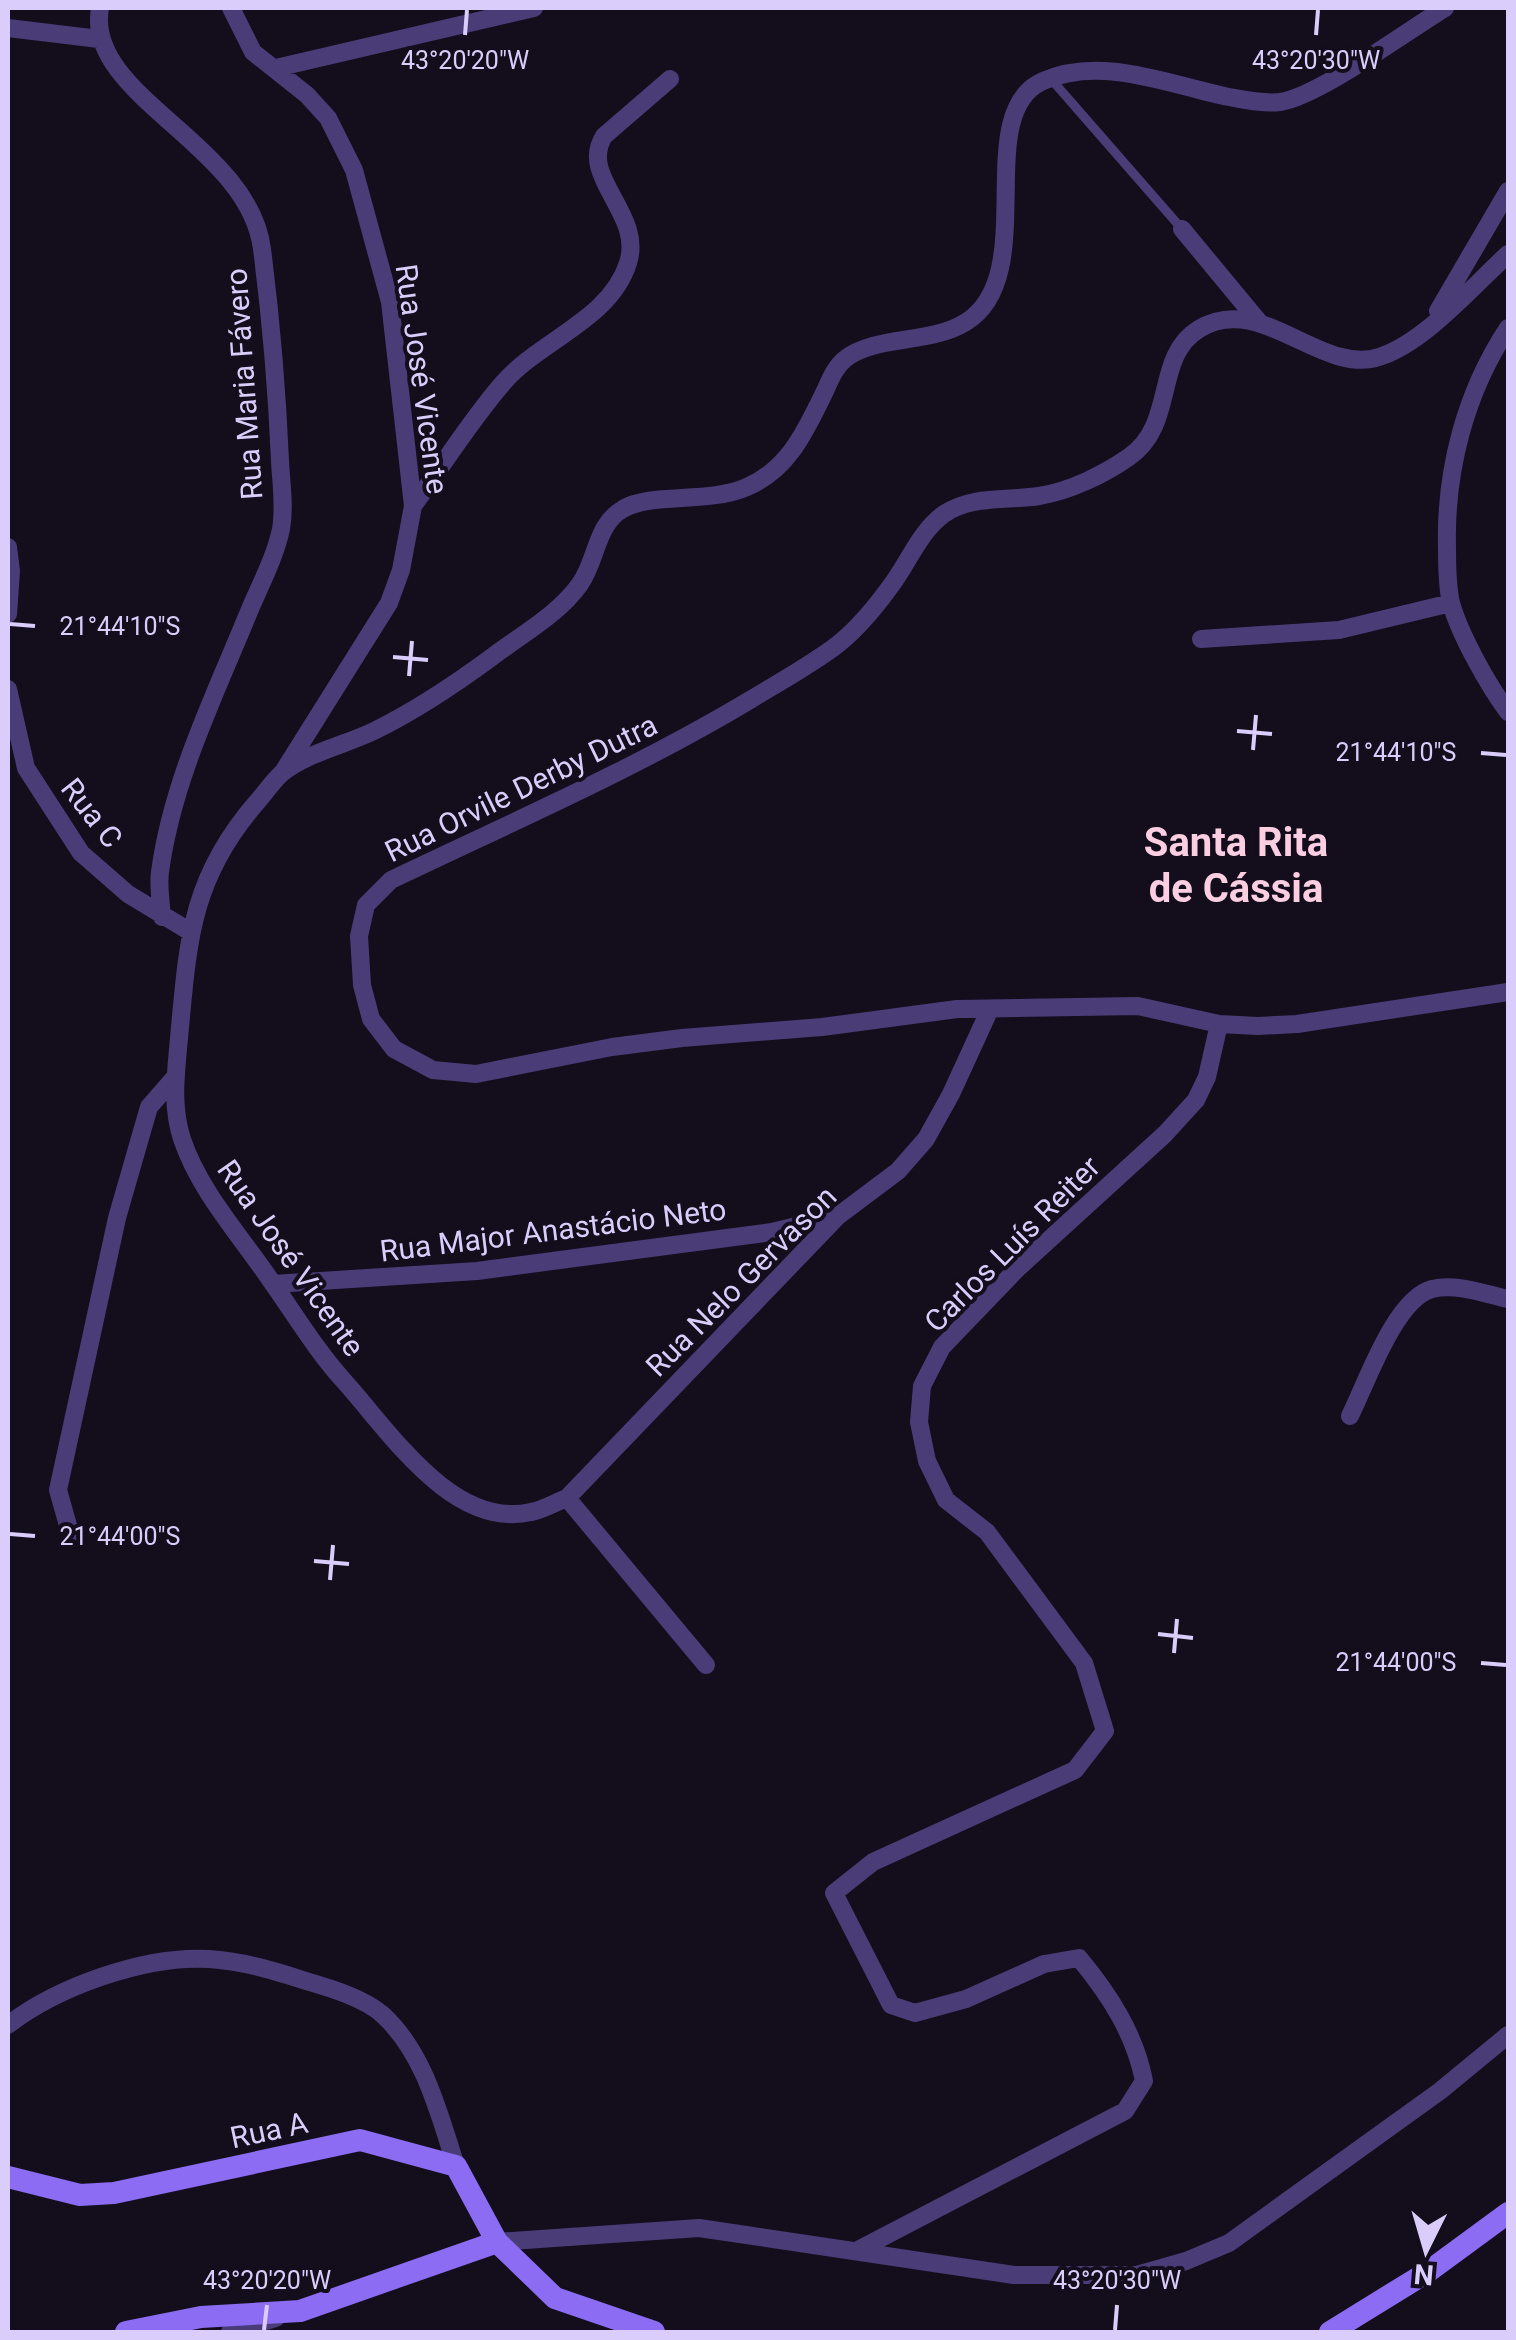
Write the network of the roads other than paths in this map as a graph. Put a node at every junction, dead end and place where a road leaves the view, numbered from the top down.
1 (100, 8) edge
2 (231, 8) edge
3 (534, 8) edge
4 (1444, 8) edge
5 (8, 28) edge
6 (98, 39) junction
7 (276, 68) junction
8 (670, 79) dead end
9 (1051, 79) junction
10 (1508, 191) edge
11 (1182, 230) joint
12 (1508, 254) edge
13 (1259, 322) junction
14 (1430, 325) junction
15 (1508, 328) edge
16 (413, 506) junction
17 (8, 547) edge
18 (1451, 602) junction
19 (8, 614) edge
20 (1201, 639) dead end
21 (8, 689) edge
22 (1508, 712) edge
23 (282, 772) junction
24 (162, 917) junction
25 (189, 930) junction
26 (1508, 992) edge
27 (990, 1009) junction
28 (1218, 1024) junction
29 (176, 1076) junction
30 (838, 1216) junction
31 (273, 1284) junction
32 (1508, 1299) edge
33 (1350, 1416) dead end
34 (566, 1498) junction
35 (530, 1513) joint
36 (71, 1536) dead end
37 (706, 1665) dead end
38 (8, 2025) edge
39 (1508, 2035) edge
40 (456, 2166) junction
41 (8, 2176) edge
42 (1508, 2212) edge
43 (497, 2242) junction
44 (858, 2250) junction
45 (300, 2311) junction
46 (126, 2332) edge
47 (230, 2332) edge
48 (654, 2332) edge
49 (1330, 2332) edge

1 - 6 street
2 - 7 street, Rua José Vicente
3 - 7 street
4 - 9 street
5 - 6 street
6 - 24 street, Rua Maria Fávero
7 - 16 street, Rua José Vicente
8 - 16 street
9 - 11 lane
9 - 23 street
10 - 14 street, Rua Orvile Derby Dutra
11 - 13 street
12 - 14 street, Rua Orvile Derby Dutra
13 - 14 street, Rua Orvile Derby Dutra
13 - 27 street, Rua Orvile Derby Dutra
15 - 18 street
16 - 23 street, Rua José Vicente
17 - 19 street
18 - 20 street
18 - 22 street
21 - 24 street, Rua C
23 - 25 street, Rua José Vicente
24 - 25 street, Rua C
25 - 29 street, Rua José Vicente
26 - 28 street, Rua Orvile Derby Dutra
27 - 28 street, Rua Orvile Derby Dutra
27 - 30 street, Rua Nelo Gervason
28 - 44 street, Carlos Luís Reiter
29 - 31 street, Rua José Vicente
29 - 36 street
30 - 31 street, Rua Major Anastácio Neto
30 - 34 street, Rua Nelo Gervason
31 - 35 street, Rua José Vicente
32 - 33 street
34 - 35 street, Rua Nelo Gervason
34 - 37 street
38 - 40 street
39 - 44 street
40 - 41 main road, Rua A
40 - 43 main road
42 - 49 main road
43 - 44 street
43 - 45 main road
43 - 48 main road
45 - 46 main road
45 - 47 street

